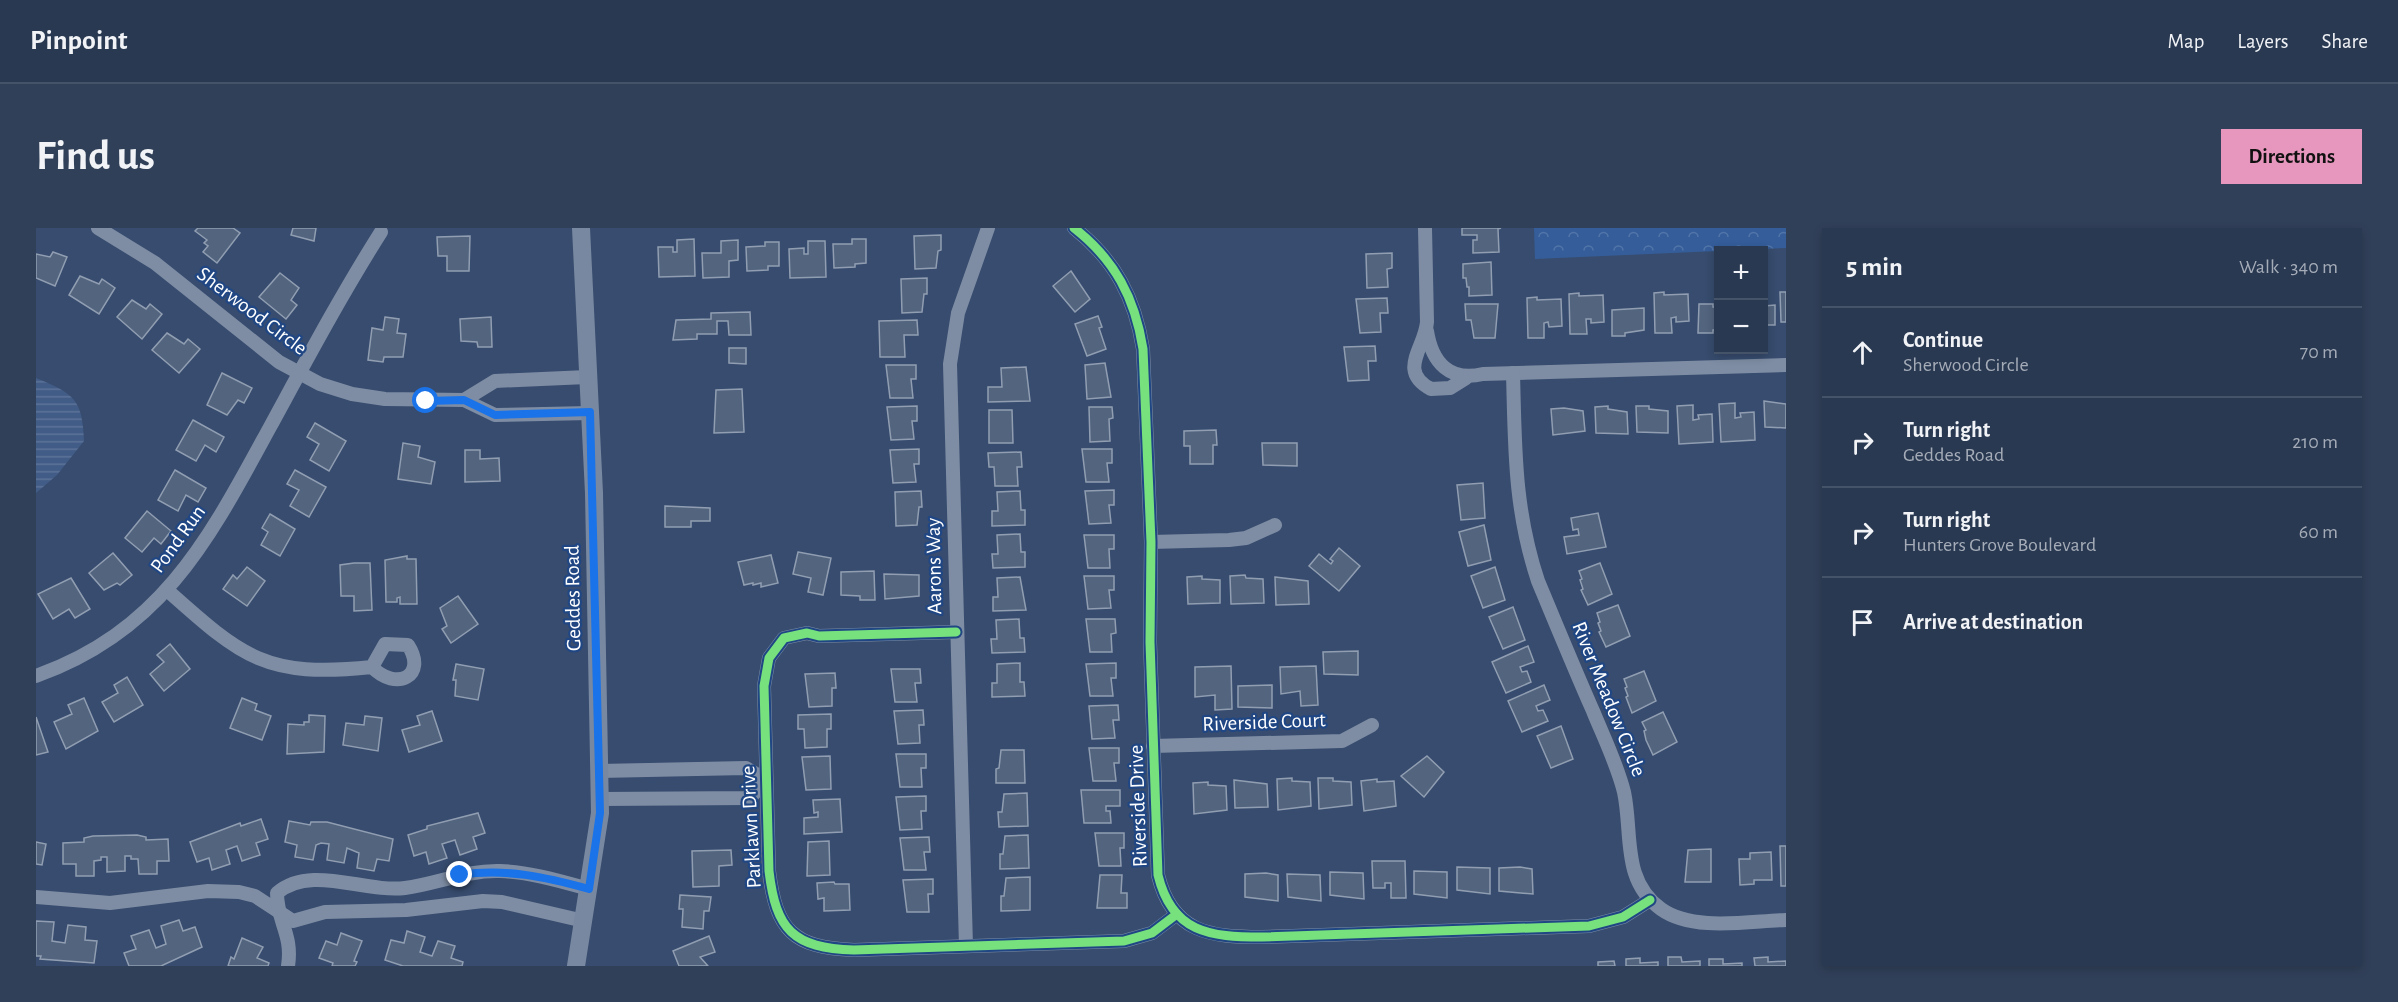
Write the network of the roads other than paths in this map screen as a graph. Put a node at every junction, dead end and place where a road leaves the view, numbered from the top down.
1 (98, 228) edge
2 (582, 228) edge
3 (988, 228) edge
4 (1074, 228) edge
5 (1425, 228) edge
6 (381, 232) dead end
7 (1427, 332) junction
8 (1786, 365) edge
9 (300, 373) junction
10 (1513, 373) junction
11 (587, 377) junction
12 (1466, 378) junction
13 (464, 400) junction
14 (590, 412) junction
15 (1275, 525) dead end
16 (1151, 542) junction
17 (167, 590) junction
18 (956, 632) junction
19 (372, 667) dead end
20 (36, 676) edge
21 (1372, 725) dead end
22 (1154, 746) junction
23 (599, 771) junction
24 (766, 780) junction
25 (600, 798) junction
26 (589, 889) junction
27 (36, 897) edge
28 (1650, 900) junction
29 (277, 912) junction
30 (1177, 914) junction
31 (1786, 920) edge
32 (584, 921) junction
33 (966, 946) junction
34 (288, 966) edge
35 (576, 966) edge

1 - 9 street, Sherwood Circle
2 - 11 main road, Geddes Road
3 - 18 street, Aarons Way
4 - 16 street, Riverside Drive
5 - 7 street
6 - 9 street, Pond Run
7 - 12 street
7 - 12 street
8 - 10 street
9 - 13 street, Sherwood Circle
9 - 17 street, Pond Run
10 - 12 street
10 - 28 street, River Meadow Circle
11 - 13 street
11 - 14 main road, Geddes Road
13 - 14 street, Sherwood Circle
14 - 23 main road, Geddes Road
15 - 16 street
16 - 22 street, Riverside Drive
17 - 19 street
17 - 20 street, Pond Run
18 - 24 street, Parklawn Drive
18 - 33 street, Aarons Way
21 - 22 street, Riverside Court
22 - 30 street, Riverside Drive
23 - 24 street
23 - 25 main road, Geddes Road
24 - 25 street
24 - 33 street, Parklawn Drive
25 - 26 main road, Geddes Road
26 - 29 street
26 - 32 main road, Geddes Road
27 - 29 street
28 - 30 street, Riverside Drive
28 - 31 street, River Meadow Circle
29 - 32 street
29 - 34 street
30 - 33 street, Parklawn Drive
32 - 35 main road, Geddes Road

